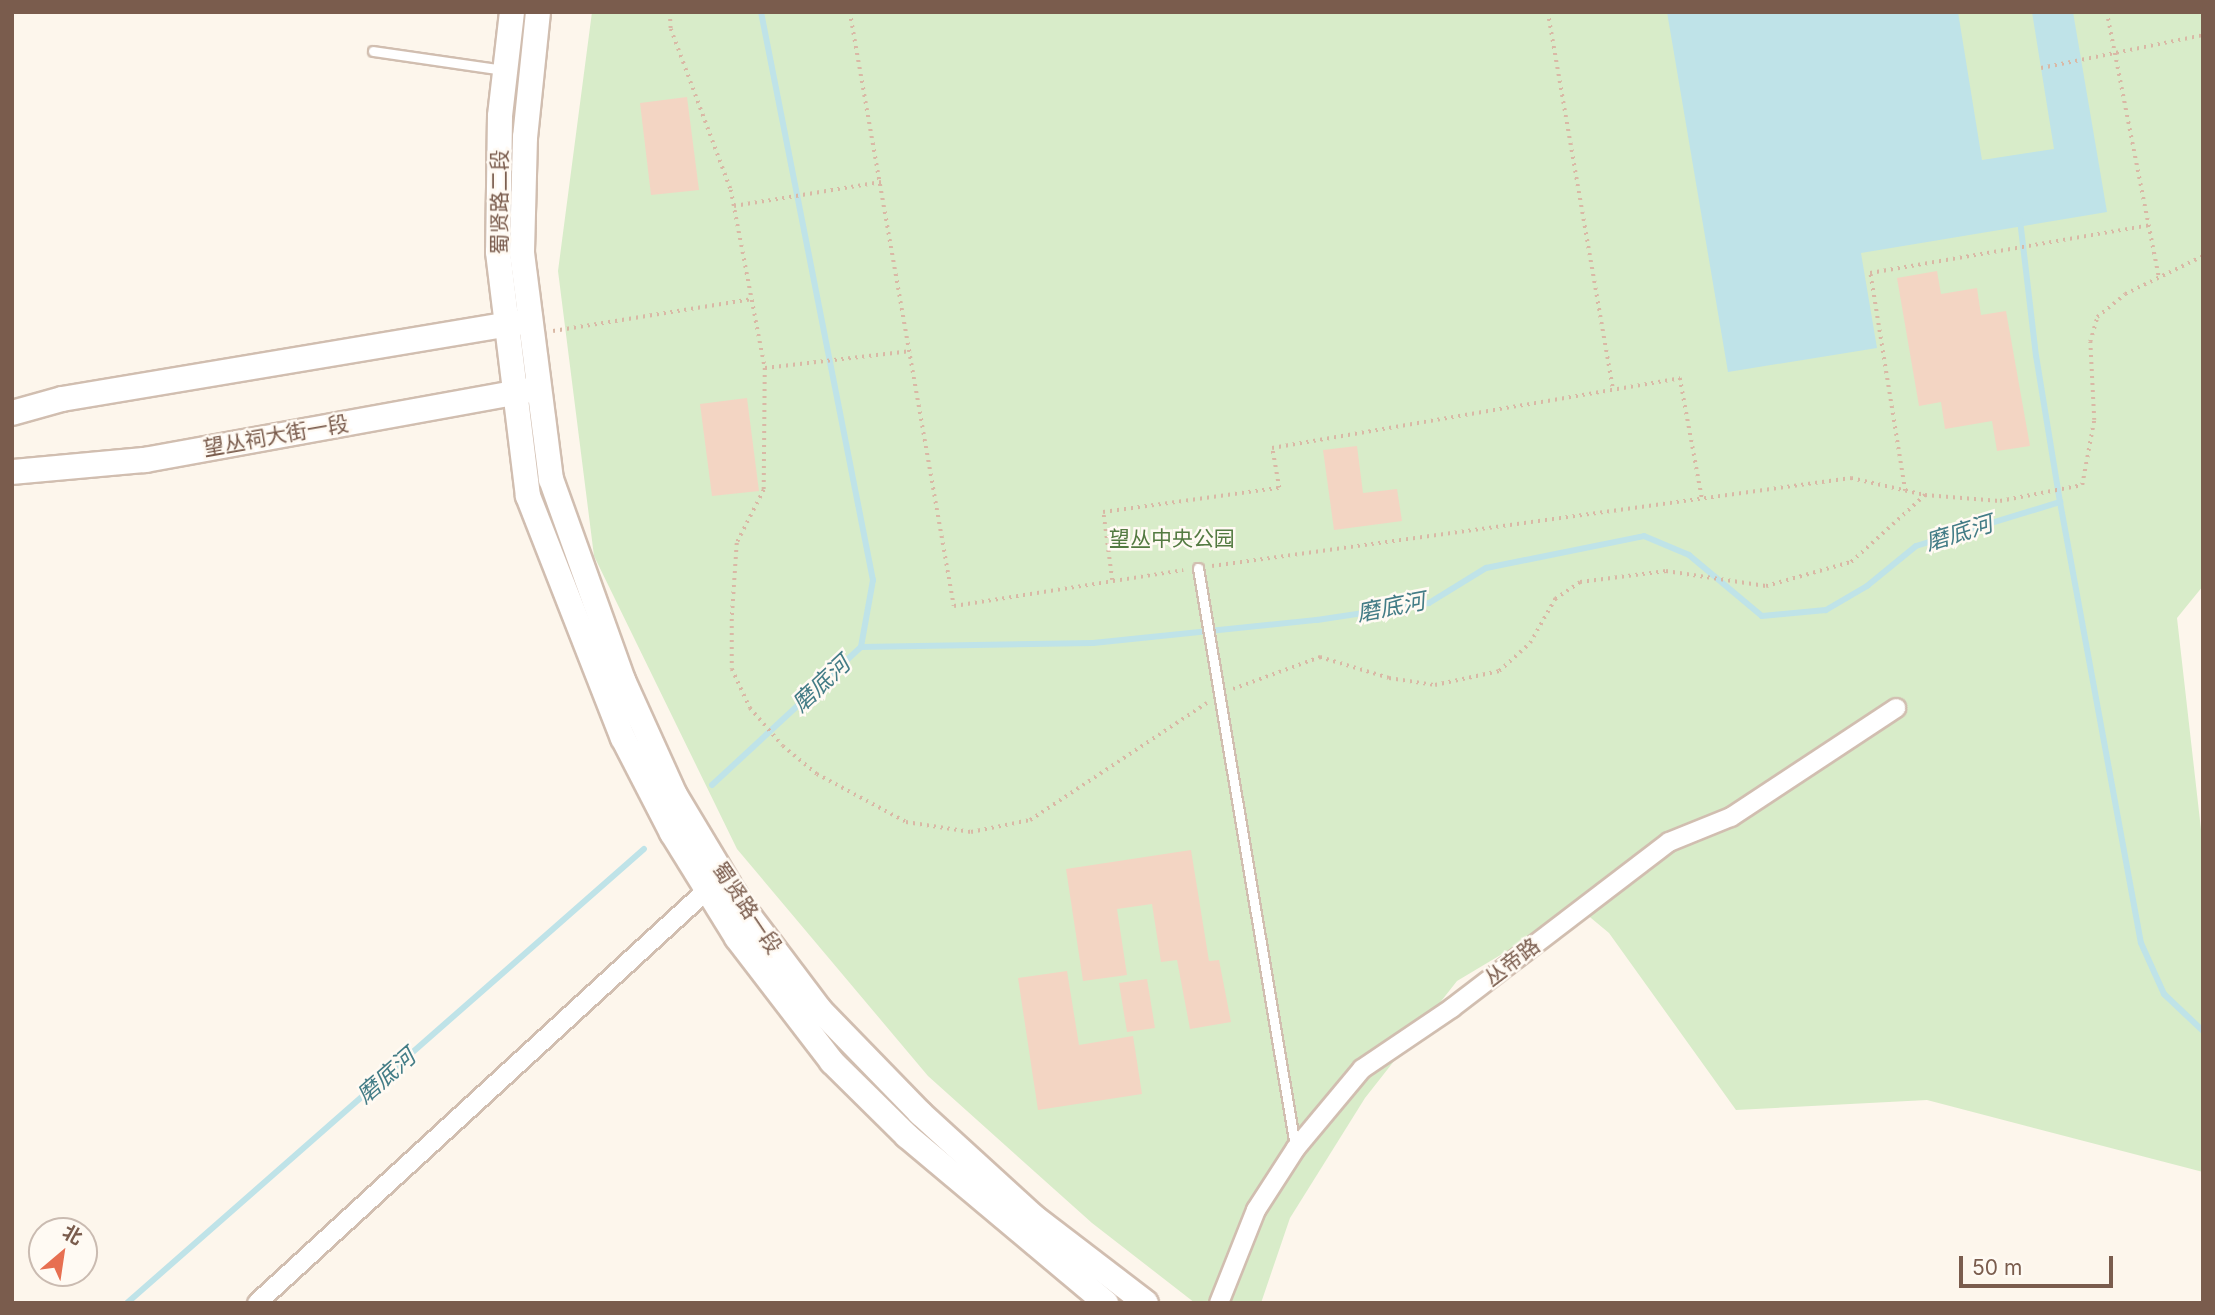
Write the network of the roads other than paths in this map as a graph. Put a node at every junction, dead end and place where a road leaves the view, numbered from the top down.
1 (512, 12) edge
2 (538, 12) edge
3 (373, 51) dead end
4 (506, 70) junction
5 (523, 326) junction
6 (528, 390) junction
7 (12, 413) edge
8 (12, 472) edge
9 (1198, 568) road end
10 (1896, 708) dead end
11 (707, 890) junction
12 (1296, 1148) junction
13 (257, 1303) edge
14 (1106, 1303) edge
15 (1146, 1303) edge
16 (1219, 1303) edge

1 - 4 street, 蜀贤路二段
2 - 5 street, 蜀贤路二段
3 - 4 lane
4 - 5 street, 蜀贤路二段
5 - 6 street, 蜀贤路二段
5 - 7 street
6 - 8 street, 望丛祠大街一段
6 - 11 street, 蜀贤路一段
6 - 15 street, 蜀贤路一段
9 - 12 lane
10 - 12 street, 丛帝路
11 - 13 street
11 - 14 street, 蜀贤路一段
12 - 16 street, 丛帝路

